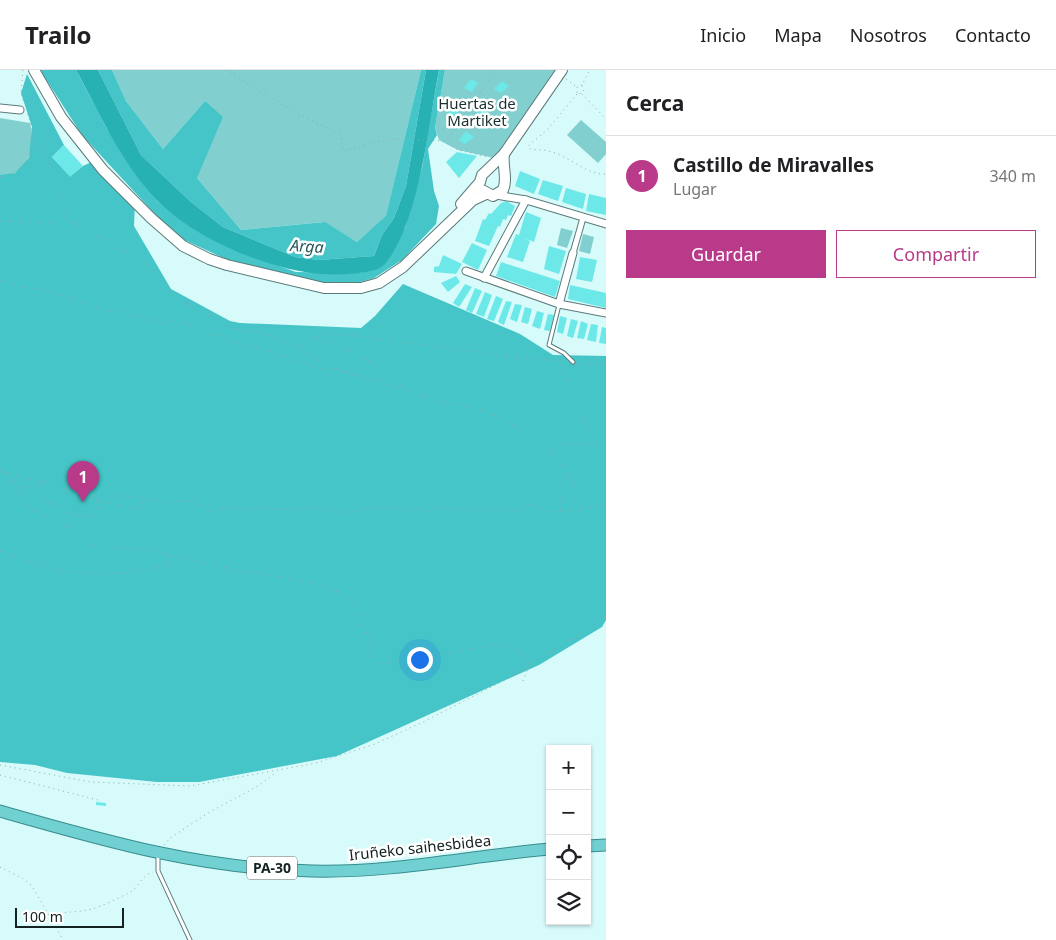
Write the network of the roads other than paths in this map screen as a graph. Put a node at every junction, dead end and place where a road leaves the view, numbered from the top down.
1 (34, 70) edge
2 (561, 72) edge
3 (0, 108) edge
4 (20, 110) dead end
5 (499, 156) junction
6 (489, 170) junction
7 (505, 179) junction
8 (480, 182) junction
9 (491, 194) junction
10 (526, 200) junction
11 (583, 218) junction
12 (606, 224) edge
13 (436, 233) junction
14 (573, 253) joint
15 (466, 271) dead end
16 (484, 278) junction
17 (559, 304) junction
18 (606, 314) edge
19 (573, 362) road end
20 (0, 811) edge
21 (606, 845) edge
22 (591, 846) edge
23 (546, 850) edge
24 (158, 854) junction
25 (190, 940) edge

1 - 13 main road
2 - 5 main road
3 - 4 street
5 - 6 main road
5 - 7 main road
6 - 7 main road
6 - 8 main road
7 - 9 main road
7 - 10 street
8 - 9 main road
8 - 13 main road
9 - 10 street
9 - 13 main road
10 - 11 street
10 - 16 street
11 - 12 street
11 - 14 street
14 - 17 street
15 - 16 street
16 - 17 street
17 - 18 street
17 - 19 lane
20 - 24 highway, Iruñeko saihesbidea / PA-30
21 - 22 highway
23 - 24 highway, Iruñeko saihesbidea / PA-30
24 - 25 lane

